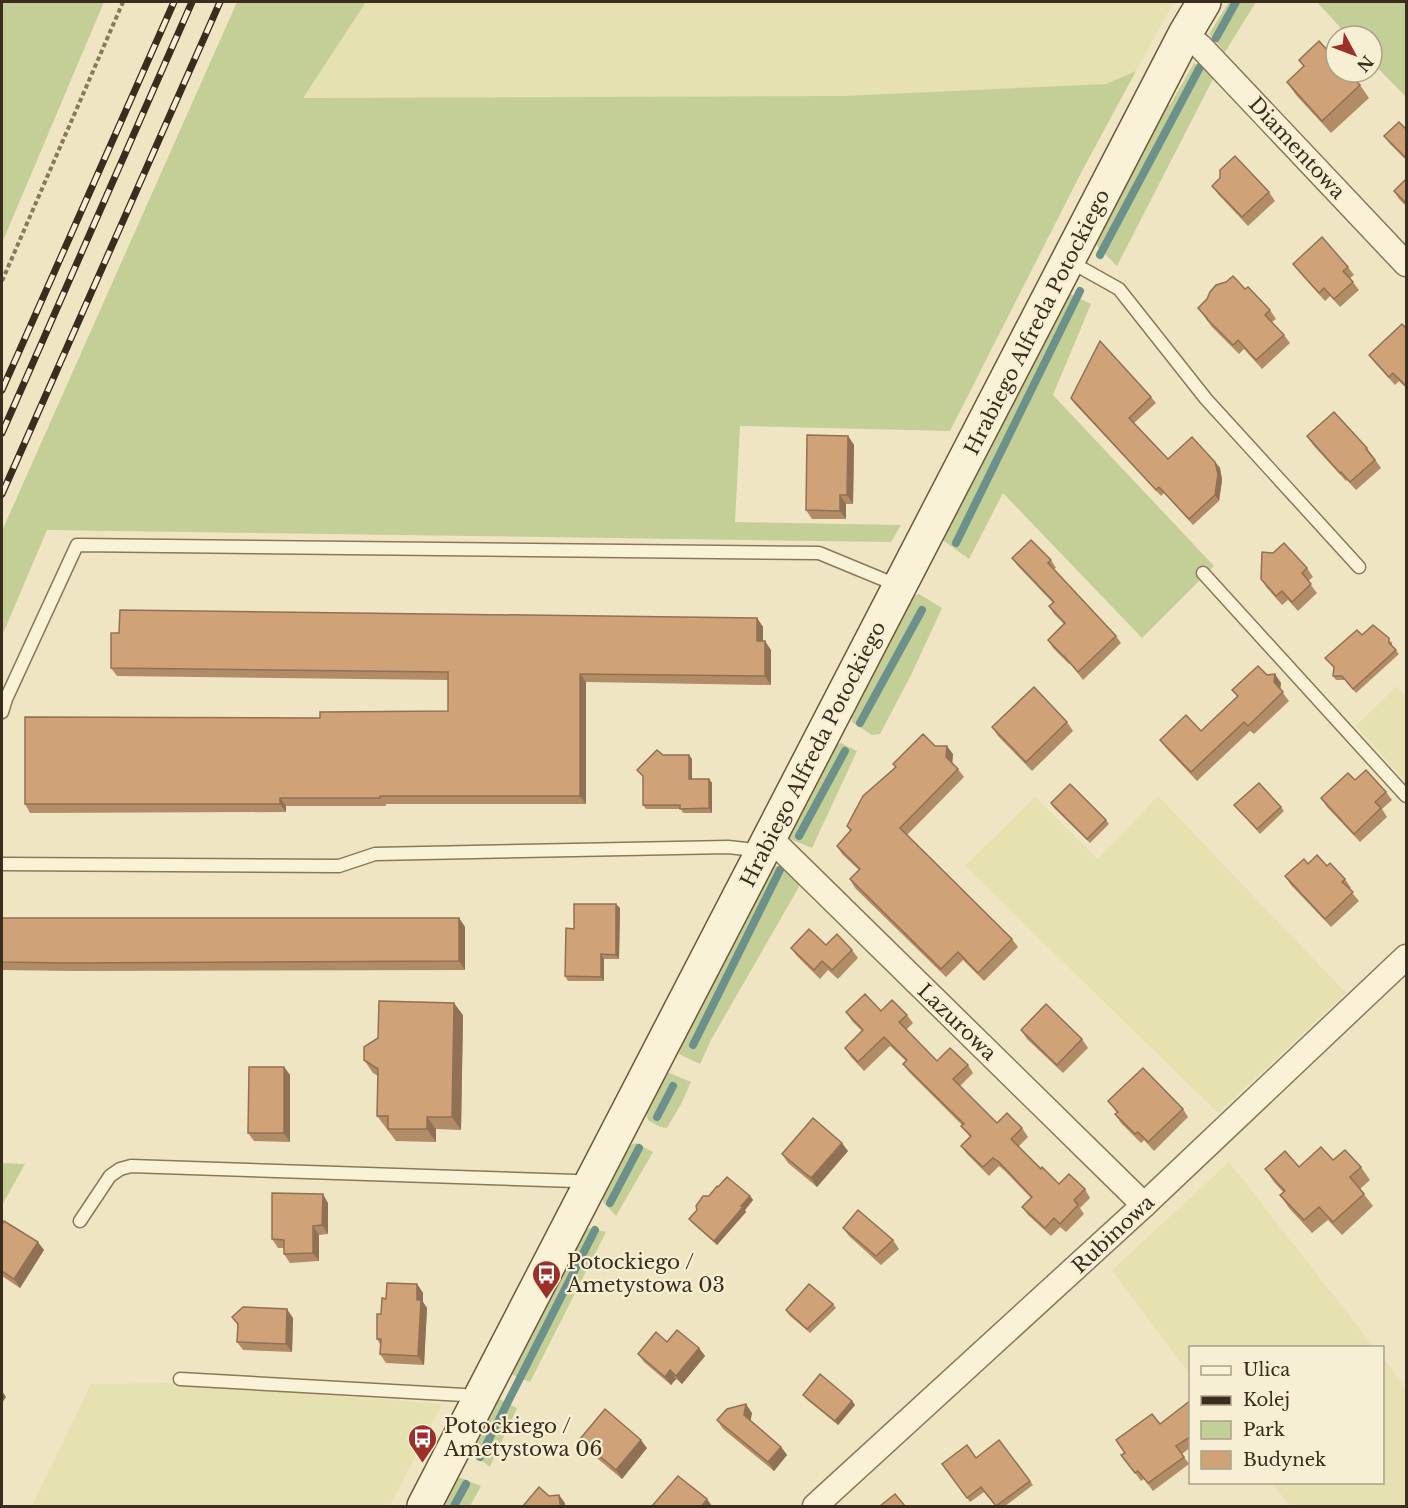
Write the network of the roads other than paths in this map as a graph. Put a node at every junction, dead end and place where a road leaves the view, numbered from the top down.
1 (1204, 2) edge
2 (1185, 34) junction
3 (1068, 261) junction
4 (1407, 264) edge
5 (1359, 567) dead end
6 (1203, 573) dead end
7 (900, 586) junction
8 (2, 712) edge
9 (1407, 796) edge
10 (766, 846) junction
11 (2, 864) edge
12 (1407, 957) edge
13 (589, 1186) junction
14 (1144, 1205) junction
15 (80, 1221) dead end
16 (180, 1379) dead end
17 (478, 1400) junction
18 (424, 1506) edge
19 (815, 1506) edge

1 - 2 street, Hrabiego Alfreda Potockiego
2 - 3 street, Hrabiego Alfreda Potockiego
2 - 4 street, Diamentowa
3 - 5 lane
3 - 7 street, Hrabiego Alfreda Potockiego
6 - 9 lane
7 - 8 lane
7 - 10 street, Hrabiego Alfreda Potockiego
10 - 11 lane
10 - 13 street, Hrabiego Alfreda Potockiego
10 - 14 street, Lazurowa
12 - 14 street, Rubinowa
13 - 15 lane
13 - 17 street, Hrabiego Alfreda Potockiego
14 - 19 street, Rubinowa
16 - 17 lane
17 - 18 street, Hrabiego Alfreda Potockiego

